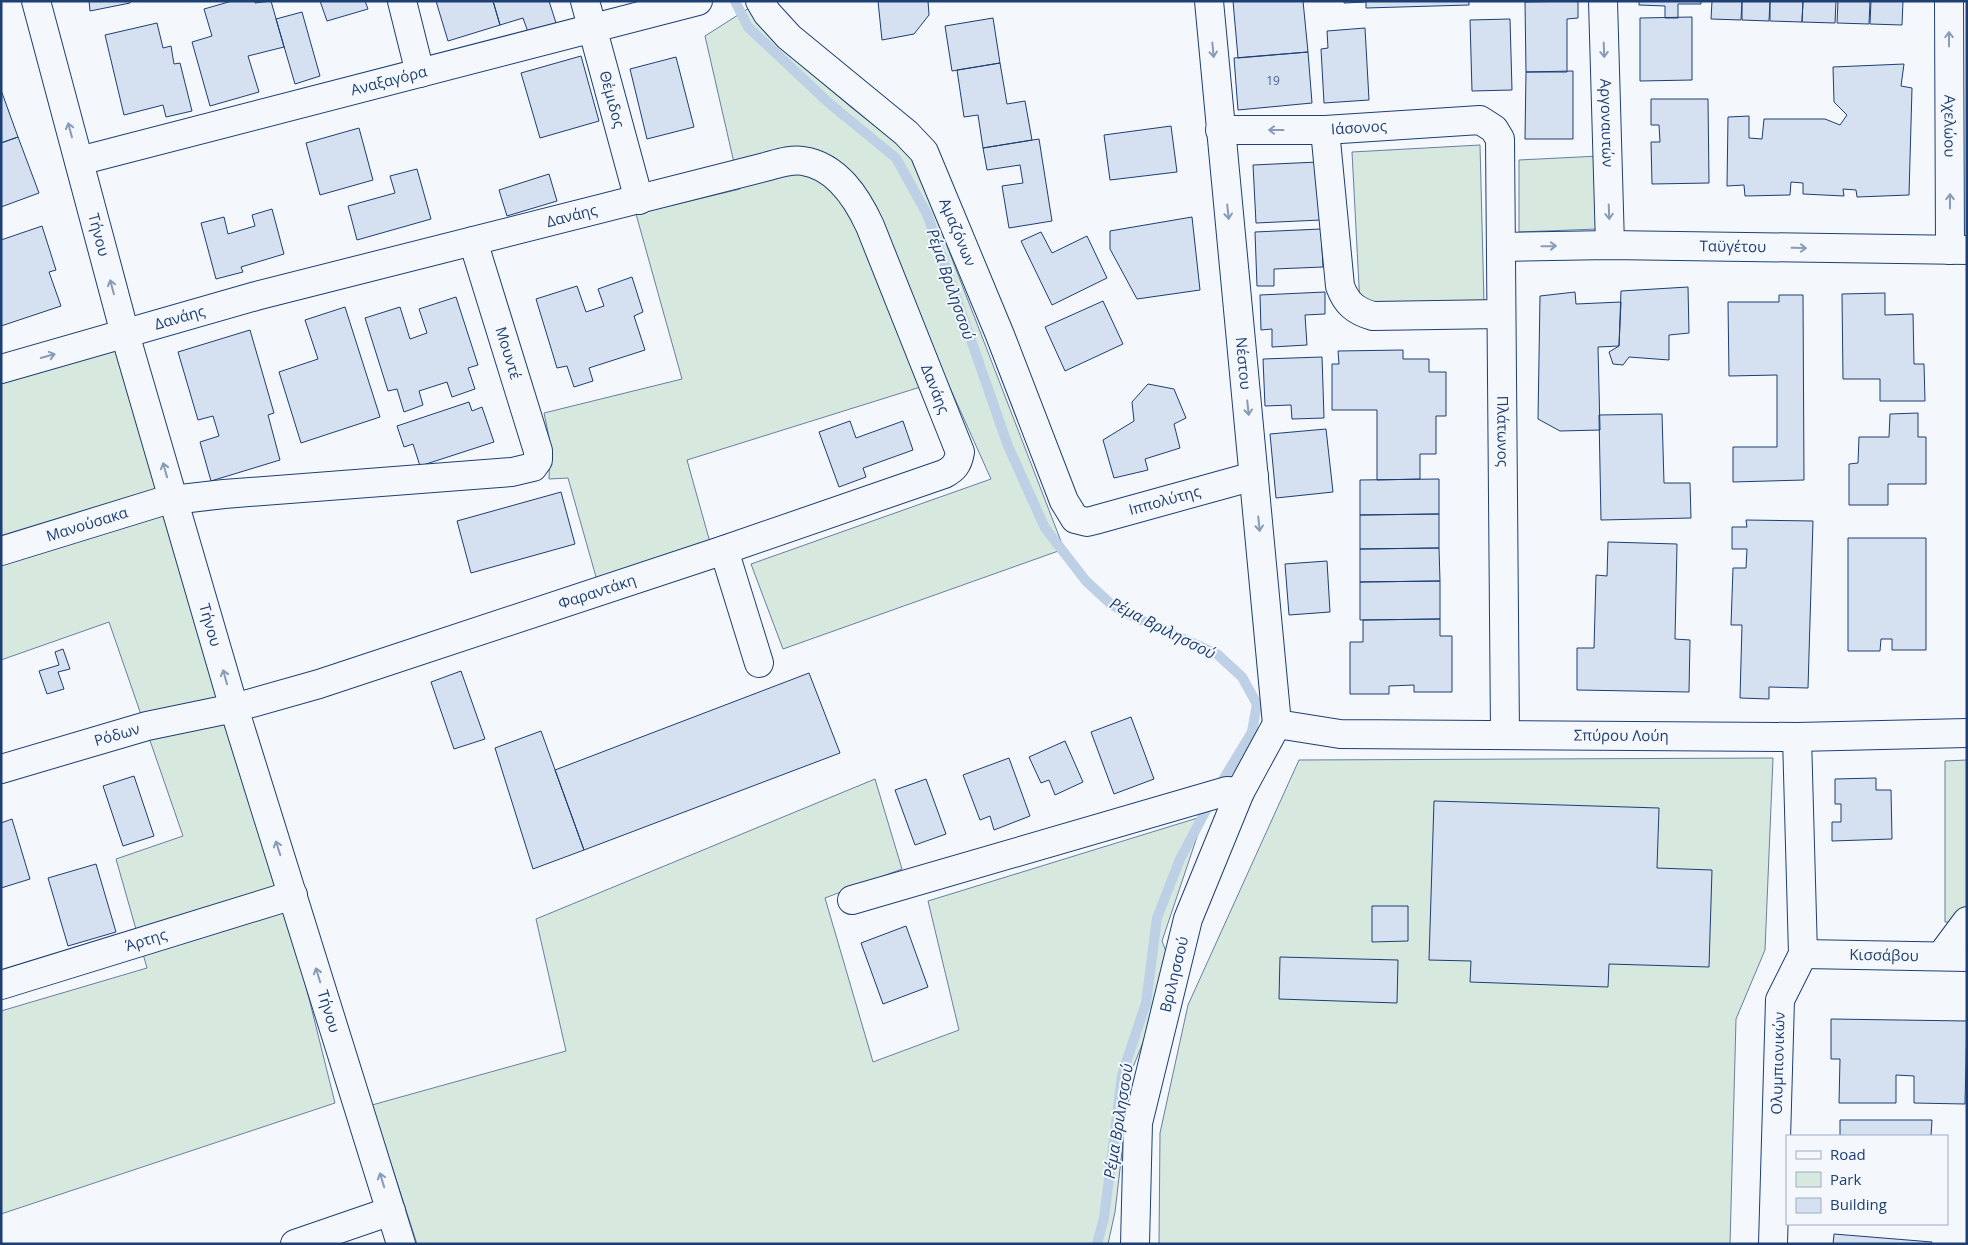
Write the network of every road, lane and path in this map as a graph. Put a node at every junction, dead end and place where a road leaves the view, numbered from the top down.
1 (36, 1) edge
2 (402, 1) edge
3 (585, 1) edge
4 (698, 1) edge
5 (760, 1) edge
6 (1209, 1) edge
7 (1603, 1) edge
8 (1949, 1) edge
9 (593, 29) junction
10 (420, 73) junction
11 (1494, 129) joint
12 (1220, 130) junction
13 (1325, 130) junction
14 (79, 161) junction
15 (639, 200) junction
16 (473, 241) junction
17 (1610, 245) junction
18 (1501, 247) junction
19 (1958, 250) edge
20 (1501, 314) junction
21 (125, 334) junction
22 (1, 369) edge
23 (535, 465) joint
24 (957, 465) joint
25 (1254, 476) junction
26 (173, 498) junction
27 (1075, 518) joint
28 (724, 550) junction
29 (1, 551) edge
30 (759, 663) dead end
31 (234, 708) junction
32 (1278, 724) junction
33 (1967, 733) edge
34 (1505, 735) junction
35 (1797, 737) junction
36 (1, 769) edge
37 (1233, 792) junction
38 (293, 895) junction
39 (852, 900) dead end
40 (1967, 921) edge
41 (1803, 954) junction
42 (1954, 956) edge
43 (1, 985) edge
44 (391, 1211) junction
45 (295, 1244) edge
46 (401, 1244) edge
47 (1135, 1244) edge
48 (1773, 1244) edge

14 -> 1 street, Τήνου
2 - 10 street
3 - 9 street, Θέμιδος
4 - 9 street, Αναξαγόρα
5 - 27 street, Αμαζόνων
6 -> 12 street, Νέστου
7 -> 17 street, Αργοναυτών
19 -> 8 street, Αχελώου
9 - 10 street, Αναξαγόρα
9 - 15 street, Θέμιδος
10 - 14 street, Αναξαγόρα
11 - 13 street, Ιάσονος
11 - 18 street, Πλάτωνος
13 -> 12 street, Ιάσονος
12 -> 25 street, Νέστου
13 - 20 street
21 -> 14 street, Τήνου
15 - 16 street, Δανάης
15 - 24 street, Δανάης
16 - 21 street, Δανάης
16 - 23 street, Μουντέ
18 -> 17 street, Ταϋγέτου
17 -> 19 street, Ταϋγέτου
18 - 20 street, Πλάτωνος
20 - 34 street, Πλάτωνος
22 -> 21 street, Δανάης
26 -> 21 street, Τήνου
23 - 26 street, Μανούσακα
24 - 28 street, Φαραντάκη
25 - 27 street, Ιππολύτης
25 -> 32 street, Νέστου
26 - 29 street, Μανούσακα
31 -> 26 street, Τήνου
28 - 30 street
28 - 31 street, Φαραντάκη
31 - 36 street, Ρόδων
38 -> 31 street, Τήνου
32 - 34 street, Σπύρου Λούη
32 - 37 street, Βριλησσού
33 - 35 street, Σπύρου Λούη
34 - 35 street, Σπύρου Λούη
35 - 41 street, Ολυμπιονικών
37 - 39 street
37 - 47 street, Βριλησσού
38 - 43 street, Άρτης
44 -> 38 street, Τήνου
40 - 42 street
41 - 42 street, Κισσάβου
41 - 48 street, Ολυμπιονικών
44 - 45 street
44 - 46 street, Τήνου

